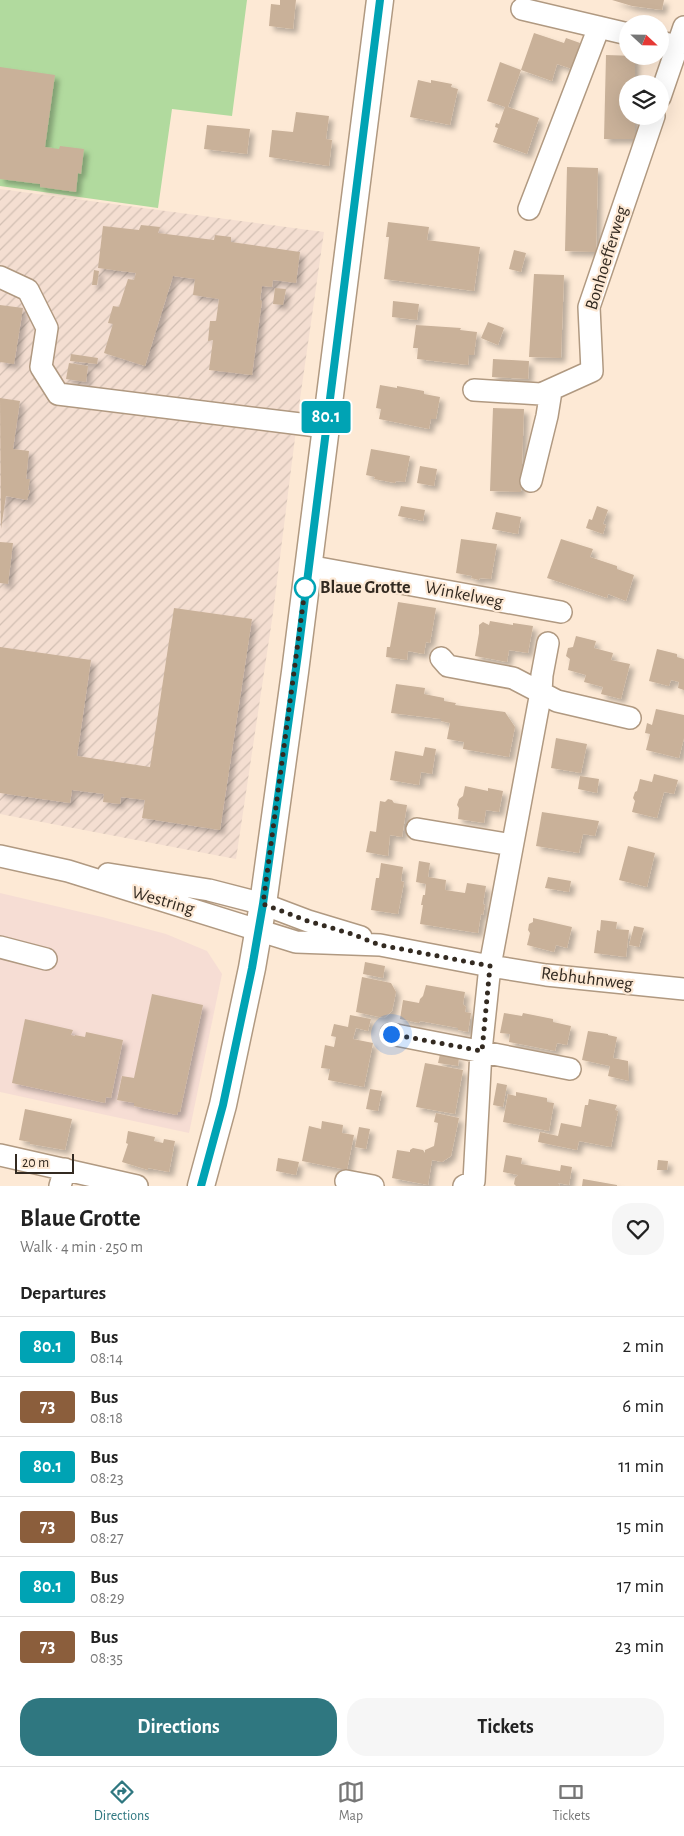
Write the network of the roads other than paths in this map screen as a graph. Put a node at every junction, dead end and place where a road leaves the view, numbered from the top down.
1 (380, 0) edge
2 (522, 8) dead end
3 (599, 27) junction
4 (619, 32) edge
5 (674, 38) edge
6 (665, 75) edge
7 (651, 125) edge
8 (530, 209) dead end
9 (0, 277) edge
10 (474, 390) dead end
11 (551, 391) junction
12 (325, 427) junction
13 (531, 481) dead end
14 (308, 566) junction
15 (561, 612) dead end
16 (548, 643) dead end
17 (441, 658) dead end
18 (540, 692) junction
19 (630, 718) dead end
20 (418, 829) dead end
21 (512, 845) junction
22 (0, 856) edge
23 (68, 871) junction
24 (263, 904) junction
25 (259, 932) junction
26 (380, 945) junction
27 (0, 947) edge
28 (46, 959) dead end
29 (490, 966) junction
30 (684, 990) edge
31 (391, 1034) dead end
32 (482, 1051) junction
33 (570, 1069) dead end
34 (0, 1155) edge
35 (63, 1178) edge
36 (346, 1181) dead end
37 (471, 1184) edge
38 (137, 1186) edge
39 (200, 1186) edge
40 (373, 1186) edge

1 - 12 main road
2 - 3 street
3 - 4 street
3 - 8 street
5 - 6 street
7 - 11 street, Bonhoefferweg
9 - 12 street
10 - 11 street, Bonhoefferweg
11 - 13 street
12 - 14 main road
14 - 15 street, Winkelweg
14 - 24 main road
16 - 18 street
17 - 18 street
18 - 19 street
18 - 21 street
20 - 21 street
21 - 29 street
22 - 23 street, Westring
23 - 24 street, Westring
23 - 25 street, Westring
24 - 25 main road
24 - 26 street, Rebhuhnweg
25 - 26 street, Rebhuhnweg
25 - 39 main road
26 - 29 street, Rebhuhnweg
27 - 28 street
29 - 30 street, Rebhuhnweg
29 - 32 street
31 - 32 street
32 - 33 street
32 - 37 street
34 - 35 street
35 - 38 street
36 - 40 street

